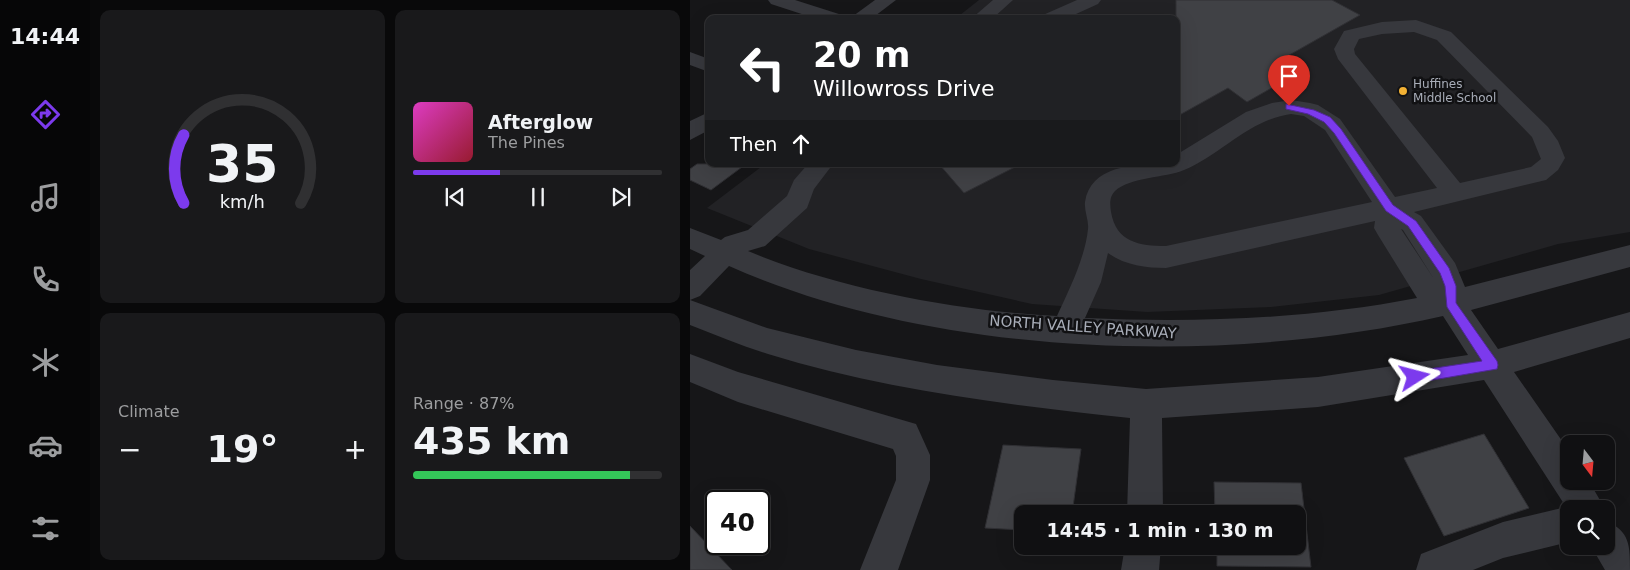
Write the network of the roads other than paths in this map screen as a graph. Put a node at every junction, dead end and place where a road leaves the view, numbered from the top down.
1 (777, 0) edge
2 (887, 0) edge
3 (1004, 0) edge
4 (1092, 0) edge
5 (824, 15) edge
6 (864, 15) edge
7 (985, 15) edge
8 (1058, 15) edge
9 (690, 58) edge
10 (705, 64) edge
11 (705, 122) edge
12 (690, 132) edge
13 (1180, 162) edge
14 (819, 167) edge
15 (1164, 167) edge
16 (1454, 193) junction
17 (1389, 208) junction
18 (1101, 228) junction
19 (690, 238) edge
20 (728, 249) junction
21 (1630, 256) edge
22 (690, 288) edge
23 (1451, 304) junction
24 (690, 312) edge
25 (1630, 325) edge
26 (1066, 328) junction
27 (1492, 365) junction
28 (690, 368) edge
29 (1146, 404) junction
30 (1560, 467) edge
31 (1145, 505) edge
32 (1560, 526) edge
33 (1615, 553) edge
34 (1142, 555) edge
35 (879, 570) edge
36 (1140, 570) edge
37 (1435, 570) edge
38 (1626, 570) edge

1 - 5 street
2 - 6 street
3 - 7 street
4 - 8 street
9 - 10 street
11 - 12 street
13 - 17 street
14 - 20 street
15 - 18 street
16 - 16 street
16 - 17 street
17 - 18 street
17 - 23 street
18 - 26 street
19 - 20 street, NORTH VALLEY PARKWAY
20 - 22 street
20 - 26 street, NORTH VALLEY PARKWAY
21 - 23 street, NORTH VALLEY PARKWAY
23 - 26 street, NORTH VALLEY PARKWAY
23 - 27 street
24 - 29 street
25 - 27 street
27 - 29 street
27 - 30 street
28 - 35 street
29 - 31 street
32 - 37 street
33 - 38 street
34 - 36 street

